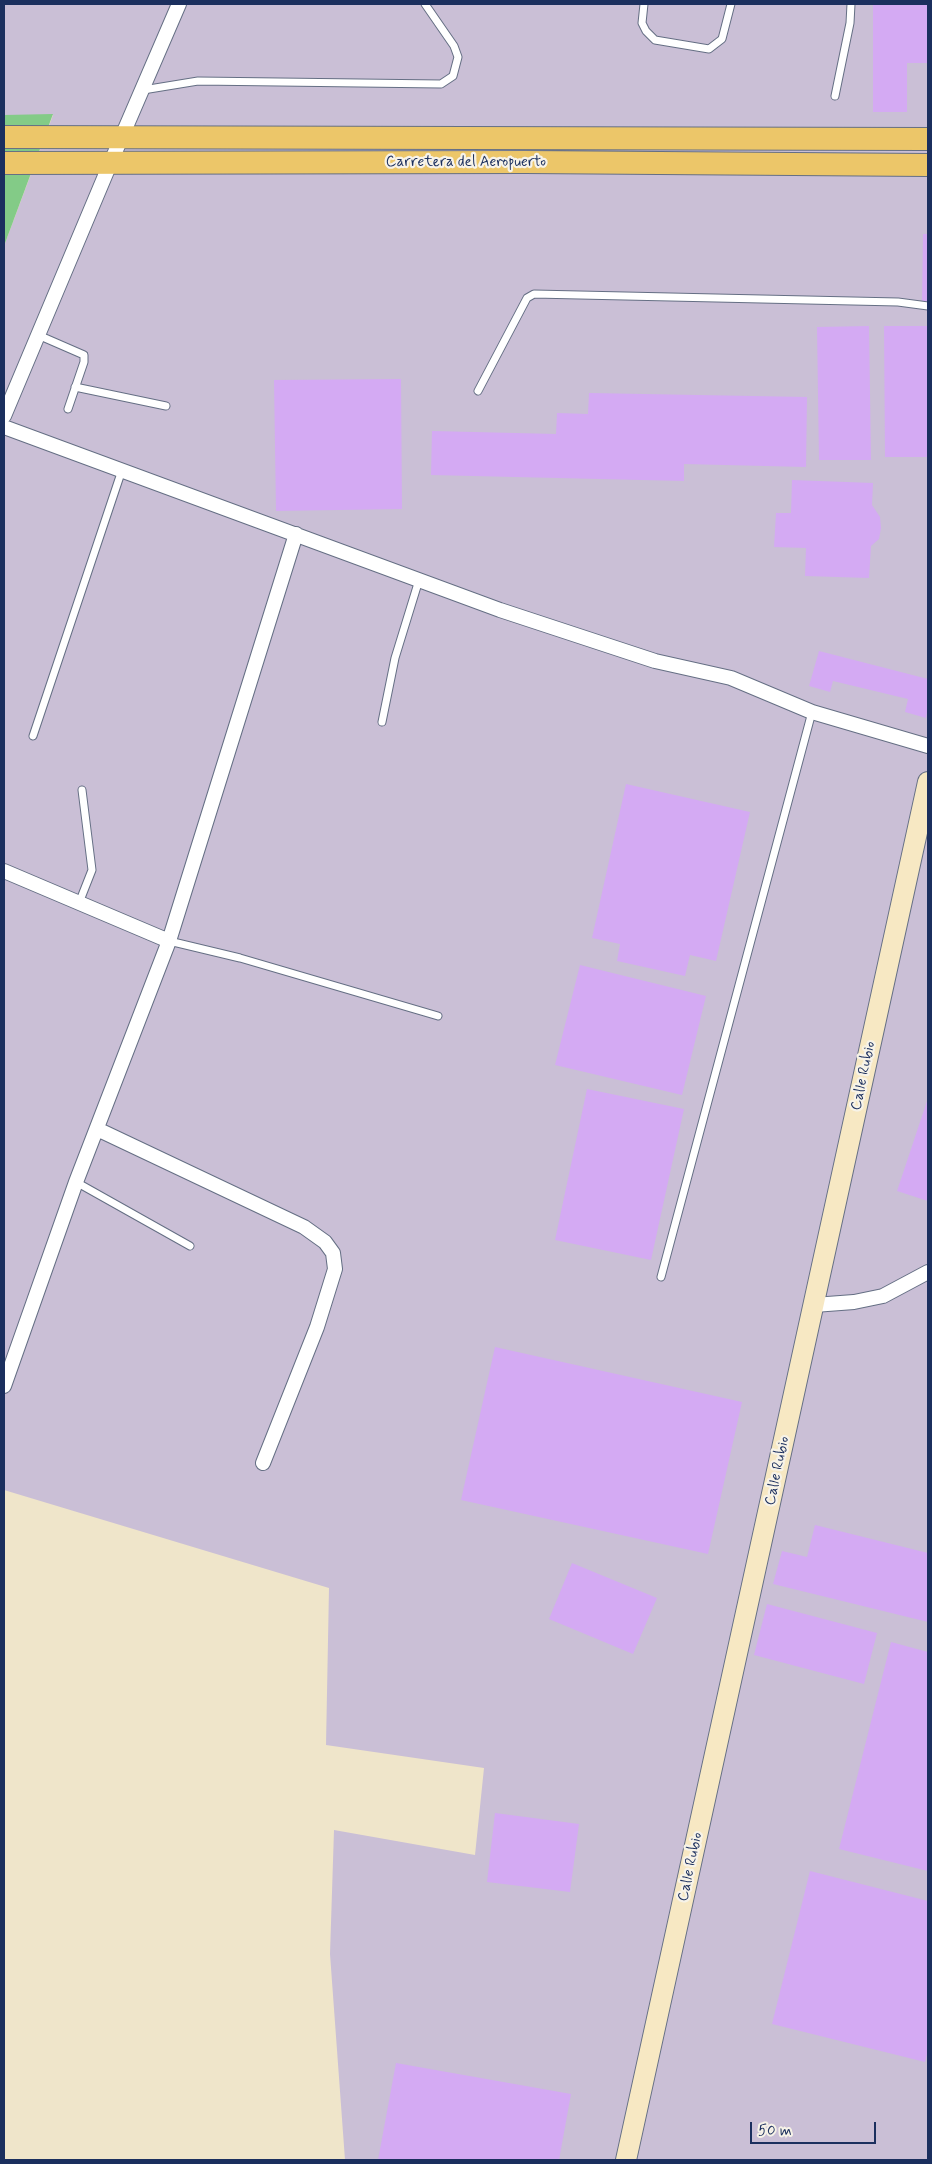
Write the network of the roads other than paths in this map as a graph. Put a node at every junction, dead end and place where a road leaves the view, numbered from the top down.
1 (180, 4) edge
2 (425, 4) edge
3 (644, 4) edge
4 (731, 4) edge
5 (851, 4) edge
6 (142, 90) junction
7 (835, 96) dead end
8 (4, 137) edge
9 (122, 139) junction
10 (658, 139) junction
11 (928, 139) edge
12 (4, 163) edge
13 (658, 163) junction
14 (110, 164) junction
15 (928, 165) edge
16 (928, 306) edge
17 (38, 335) junction
18 (76, 387) junction
19 (478, 391) dead end
20 (7, 401) edge
21 (166, 406) dead end
22 (68, 409) dead end
23 (4, 416) edge
24 (4, 427) edge
25 (122, 470) junction
26 (296, 534) junction
27 (419, 580) junction
28 (812, 712) junction
29 (382, 722) dead end
30 (33, 736) dead end
31 (928, 746) edge
32 (928, 782) edge
33 (82, 790) dead end
34 (4, 871) edge
35 (79, 903) junction
36 (169, 941) junction
37 (438, 1016) dead end
38 (97, 1128) junction
39 (76, 1182) junction
40 (190, 1246) dead end
41 (928, 1272) edge
42 (660, 1277) dead end
43 (814, 1305) junction
44 (4, 1386) edge
45 (263, 1463) dead end
46 (626, 2160) edge

1 - 6 street
2 - 6 lane
3 - 4 lane
5 - 7 lane
6 - 9 street
8 - 9 main road, Carretera del Aeropuerto
9 - 10 main road, Carretera del Aeropuerto
9 - 14 street
10 - 11 main road, Carretera del Aeropuerto
10 - 13 main road
12 - 14 main road, Carretera del Aeropuerto
13 - 14 main road, Carretera del Aeropuerto
13 - 15 main road, Carretera del Aeropuerto
14 - 17 street
16 - 19 lane
17 - 18 lane
17 - 20 street
18 - 21 lane
18 - 22 lane
20 - 23 street
24 - 25 street
25 - 26 street
25 - 30 lane
26 - 27 street
26 - 36 street
27 - 28 street
27 - 29 lane
28 - 31 street
28 - 42 lane
32 - 43 street, Calle Rubio
33 - 35 lane
34 - 35 street
35 - 36 street
36 - 37 lane
36 - 38 street
38 - 39 street
38 - 45 street
39 - 40 lane
39 - 44 street
41 - 43 street
43 - 46 street, Calle Rubio

